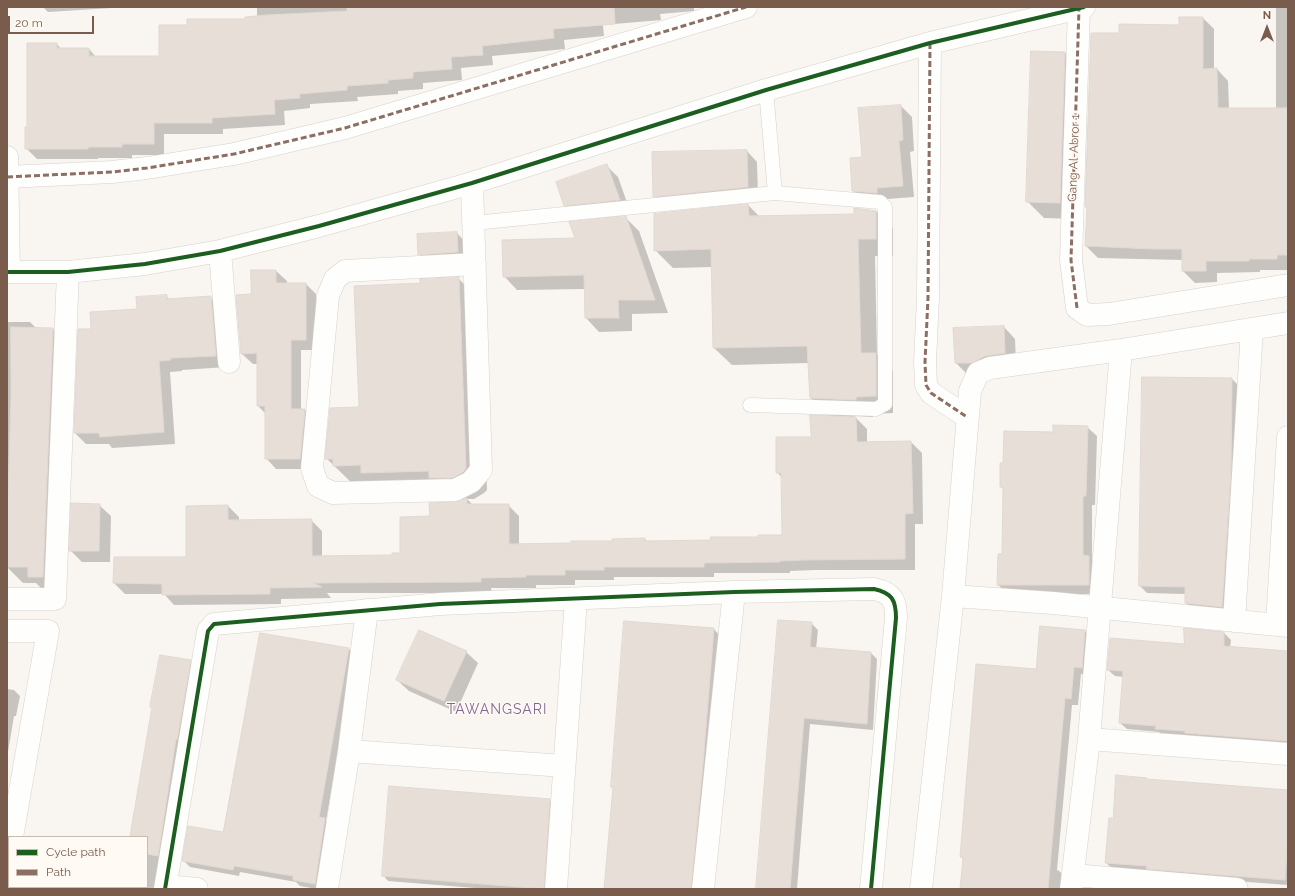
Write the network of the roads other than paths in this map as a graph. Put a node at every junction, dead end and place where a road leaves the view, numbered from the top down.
1 (746, 7) edge
2 (1081, 8) edge
3 (930, 43) junction
4 (766, 90) junction
5 (7, 157) edge
6 (7, 182) edge
7 (472, 183) junction
8 (775, 193) junction
9 (474, 223) junction
10 (220, 251) junction
11 (474, 264) junction
12 (8, 266) edge
13 (68, 272) junction
14 (1288, 285) edge
15 (1288, 323) edge
16 (1252, 329) junction
17 (1121, 350) junction
18 (229, 362) dead end
19 (750, 404) dead end
20 (967, 417) junction
21 (1288, 437) edge
22 (734, 592) junction
23 (952, 596) junction
24 (7, 599) edge
25 (576, 599) junction
26 (1099, 608) junction
27 (367, 610) junction
28 (1234, 621) junction
29 (1282, 626) edge
30 (7, 631) edge
31 (1089, 739) junction
32 (349, 751) junction
33 (1288, 754) edge
34 (564, 766) junction
35 (12, 836) edge
36 (1072, 882) edge
37 (166, 887) edge
38 (197, 889) edge
39 (327, 889) edge
40 (556, 889) edge
41 (703, 889) edge
42 (871, 889) edge
43 (921, 889) edge
44 (1237, 889) edge

1 - 6 street
2 - 3 street
2 - 14 street, Gang Al-Abror 1
3 - 4 street
3 - 20 street
4 - 7 street
4 - 8 lane
5 - 6 street
6 - 12 street
7 - 9 street
7 - 10 street
8 - 9 lane
8 - 19 lane
9 - 11 street
10 - 13 street
10 - 18 street
11 - 11 street
12 - 13 street
13 - 24 street
15 - 16 street
16 - 17 street
16 - 28 street
17 - 20 street
17 - 26 street
20 - 23 street
21 - 29 street
22 - 25 street
22 - 41 street
22 - 42 street
23 - 26 street
23 - 43 street
25 - 27 street
25 - 34 street
26 - 28 street
26 - 31 street
27 - 32 street
27 - 37 street
28 - 29 street
30 - 35 street
31 - 33 street
31 - 36 street
32 - 34 street
32 - 39 street
34 - 40 street
36 - 44 street
37 - 38 street

